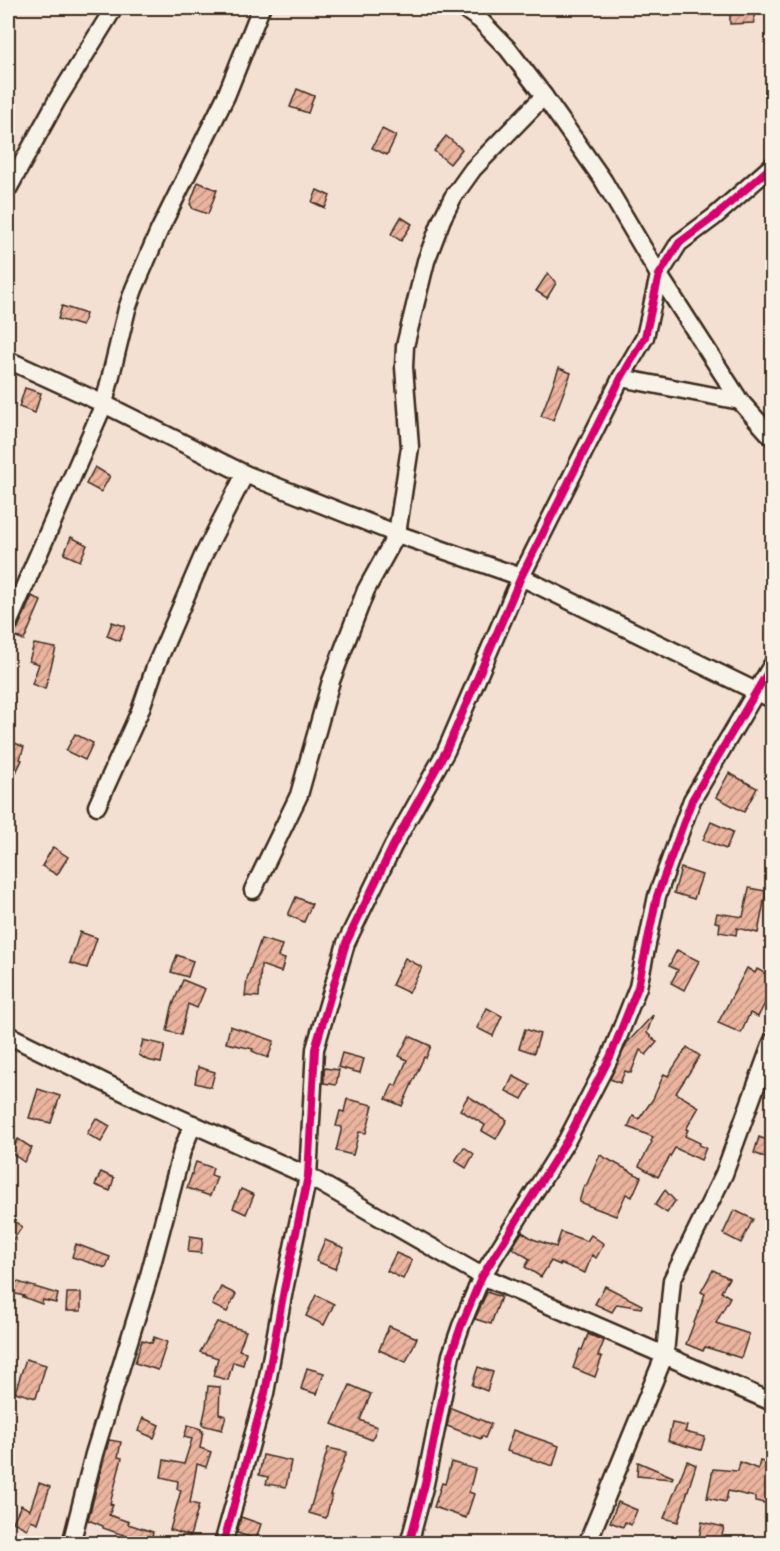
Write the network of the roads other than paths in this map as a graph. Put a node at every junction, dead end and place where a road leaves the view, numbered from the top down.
1 (114, 8) edge
2 (261, 8) edge
3 (463, 8) edge
4 (544, 96) junction
5 (772, 166) edge
6 (8, 189) edge
7 (659, 275) junction
8 (8, 360) edge
9 (621, 378) junction
10 (740, 401) junction
11 (104, 404) junction
12 (772, 437) edge
13 (245, 474) junction
14 (397, 534) junction
15 (521, 577) junction
16 (8, 624) edge
17 (772, 665) edge
18 (756, 690) junction
19 (772, 699) edge
20 (97, 806) dead end
21 (253, 890) dead end
22 (8, 1035) edge
23 (772, 1042) edge
24 (193, 1124) junction
25 (308, 1176) junction
26 (482, 1276) junction
27 (665, 1354) junction
28 (772, 1402) edge
29 (71, 1544) edge
30 (223, 1544) edge
31 (409, 1544) edge
32 (587, 1544) edge

1 - 6 street
2 - 11 street
3 - 4 street
4 - 7 street
4 - 14 street
5 - 7 street
7 - 9 street
7 - 10 street
8 - 11 street
9 - 10 street
9 - 15 street
10 - 12 street
11 - 13 street
11 - 16 street
13 - 14 street
13 - 20 street
14 - 15 street
14 - 21 street
15 - 18 street
15 - 25 street
17 - 18 street
18 - 19 street
18 - 26 street
22 - 24 street
23 - 27 street
24 - 25 street
24 - 29 street
25 - 26 street
25 - 30 street
26 - 27 street
26 - 31 street
27 - 28 street
27 - 32 street

